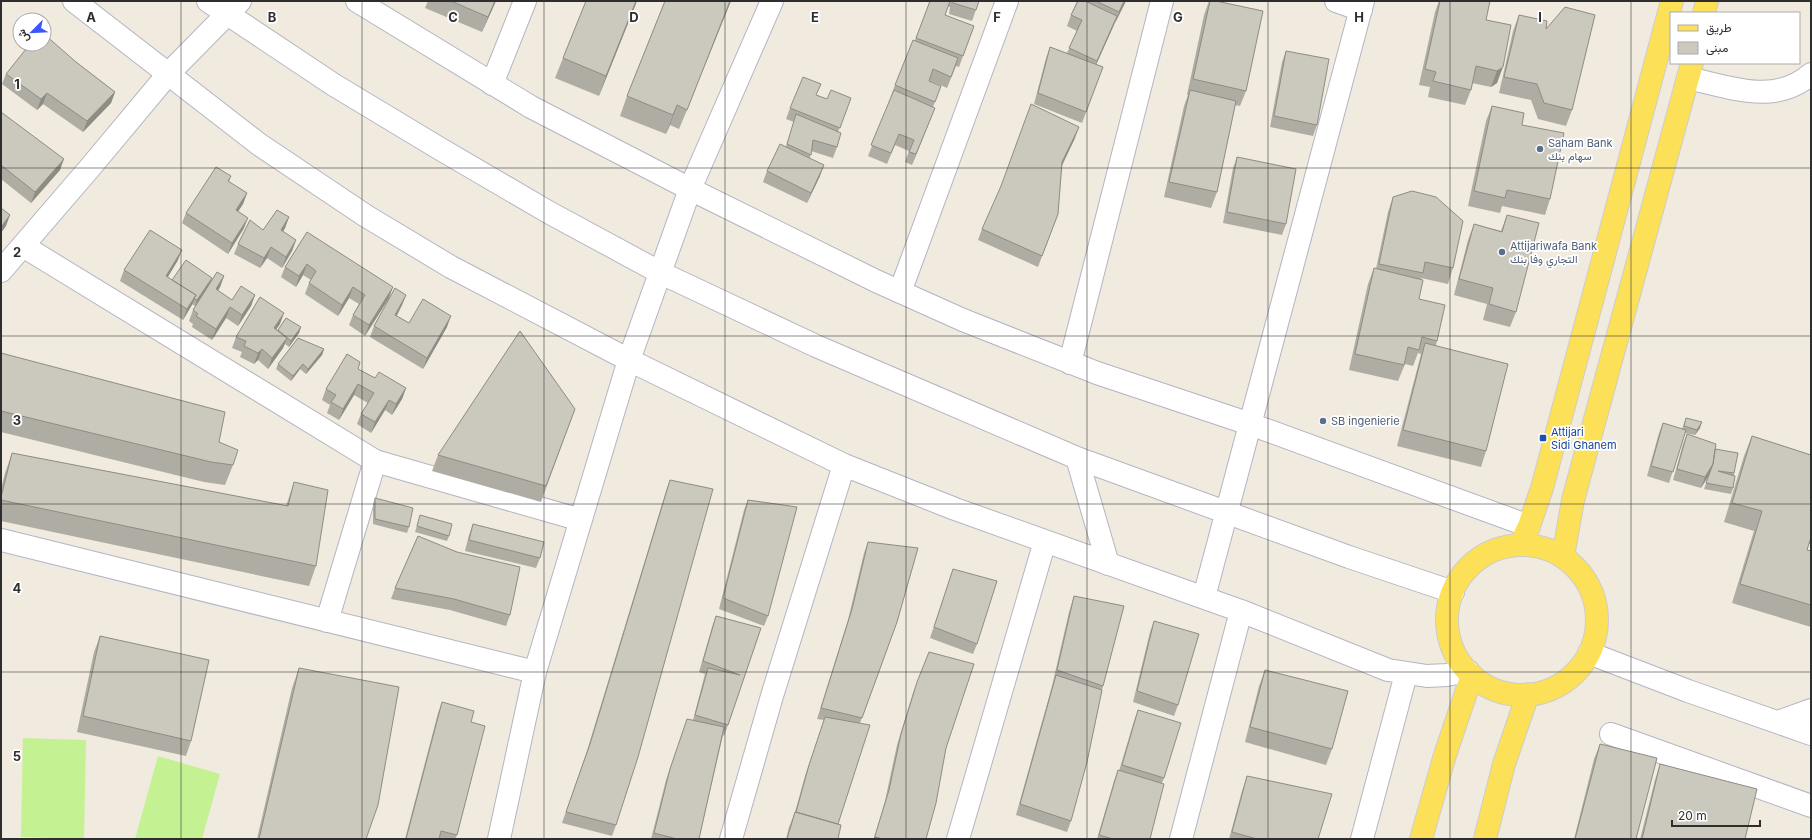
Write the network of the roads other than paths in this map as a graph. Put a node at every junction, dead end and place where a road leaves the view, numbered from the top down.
1 (74, 1) edge
2 (208, 1) edge
3 (357, 1) edge
4 (526, 1) edge
5 (772, 1) edge
6 (1007, 1) edge
7 (1162, 1) edge
8 (1336, 1) edge
9 (1672, 1) edge
10 (1706, 1) edge
11 (1362, 5) edge
12 (233, 8) edge
13 (1704, 12) edge
14 (1690, 70) edge
15 (169, 73) junction
16 (1811, 74) edge
17 (492, 84) junction
18 (690, 189) junction
19 (23, 246) junction
20 (1, 271) edge
21 (661, 273) junction
22 (900, 292) junction
23 (630, 360) junction
24 (1070, 363) junction
25 (1250, 424) junction
26 (1077, 458) junction
27 (375, 461) junction
28 (844, 465) junction
29 (1226, 513) junction
30 (581, 520) junction
31 (1524, 536) junction
32 (1, 540) edge
33 (1045, 541) junction
34 (1564, 557) junction
35 (1108, 564) junction
36 (1453, 592) junction
37 (1204, 597) junction
38 (1242, 611) junction
39 (327, 621) junction
40 (1589, 653) junction
41 (535, 672) junction
42 (1470, 673) junction
43 (1406, 674) junction
44 (1528, 694) junction
45 (1811, 710) edge
46 (1778, 722) junction
47 (1611, 734) dead end
48 (1811, 734) edge
49 (1811, 806) edge
50 (499, 839) edge
51 (731, 839) edge
52 (958, 839) edge
53 (1181, 839) edge
54 (1362, 839) edge
55 (1421, 839) edge
56 (1485, 839) edge

1 - 15 street
2 - 12 street
3 - 17 street
4 - 17 street
5 - 18 street
6 - 22 street
7 - 24 street
8 - 11 street
9 - 31 main road
10 - 13 main road
11 - 25 street
12 - 15 street
12 - 21 street
14 - 16 street
14 - 34 main road
15 - 19 street
15 - 23 street
17 - 18 street
18 - 21 street
18 - 22 street
19 - 20 street
19 - 27 street
21 - 23 street
21 - 26 street
22 - 24 street
23 - 28 street
23 - 30 street
24 - 25 street
25 - 29 street
25 - 31 street
26 - 29 street
26 - 35 street
27 - 30 street
27 - 39 street
28 - 33 street
28 - 51 street
29 - 36 street
29 - 37 street
30 - 41 street
31 - 34 main road
31 - 36 main road
32 - 39 street
33 - 35 street
33 - 52 street
34 - 40 main road
35 - 37 street
36 - 42 main road
37 - 38 street
38 - 43 street
38 - 53 street
39 - 41 street
40 - 44 main road
40 - 46 street
41 - 50 street
42 - 43 street
42 - 44 main road
42 - 55 main road
43 - 54 street
44 - 56 main road
45 - 46 street
46 - 48 street
47 - 49 street

